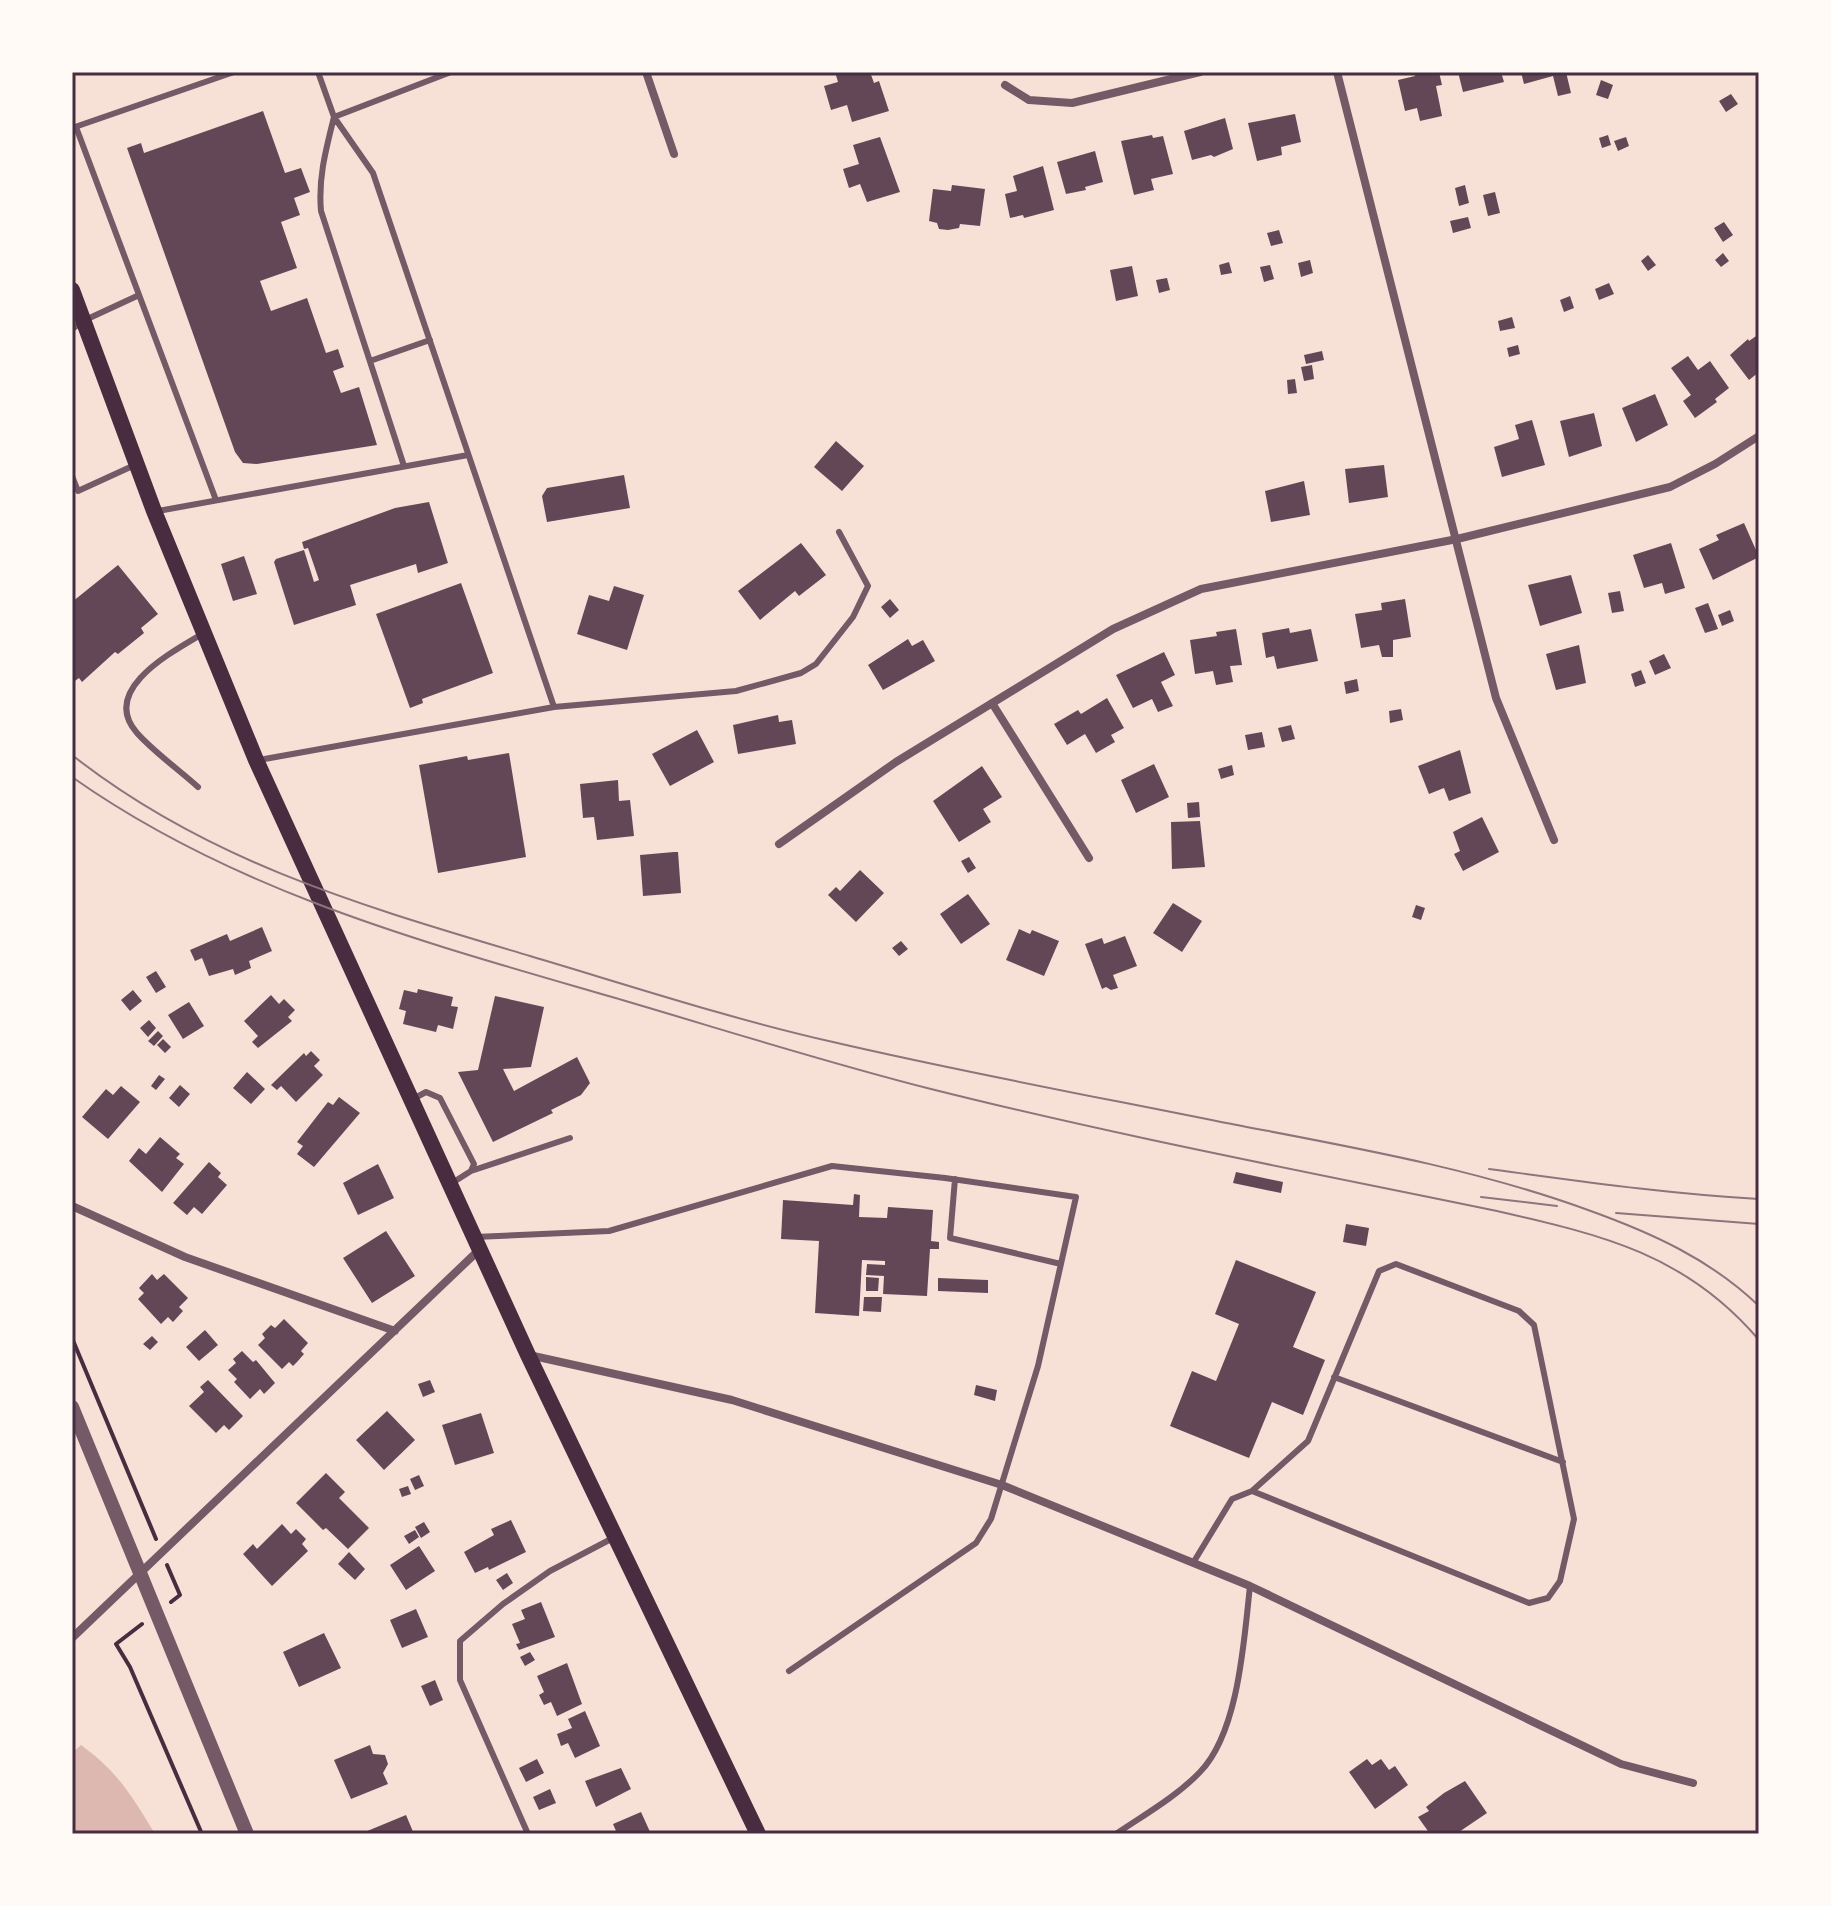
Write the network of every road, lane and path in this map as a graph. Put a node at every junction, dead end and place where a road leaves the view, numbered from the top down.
1 (206, 72) edge
2 (234, 72) edge
3 (318, 72) edge
4 (451, 72) edge
5 (646, 72) edge
6 (1200, 72) edge
7 (1337, 72) edge
8 (209, 81) junction
9 (1005, 85) dead end
10 (334, 117) junction
11 (74, 128) edge
12 (674, 154) dead end
13 (72, 290) edge
14 (137, 296) junction
15 (78, 325) edge
16 (430, 340) junction
17 (370, 361) junction
18 (1759, 436) edge
19 (468, 455) junction
20 (137, 464) junction
21 (404, 466) junction
22 (72, 476) edge
23 (216, 500) junction
24 (154, 511) junction
25 (839, 532) dead end
26 (1457, 539) junction
27 (204, 633) junction
28 (992, 703) junction
29 (554, 707) junction
30 (256, 760) junction
31 (198, 787) dead end
32 (1554, 840) dead end
33 (779, 844) dead end
34 (1089, 858) dead end
35 (410, 1100) junction
36 (570, 1138) dead end
37 (471, 1171) junction
38 (955, 1179) junction
39 (449, 1185) junction
40 (72, 1206) edge
41 (478, 1243) junction
42 (1061, 1264) junction
43 (395, 1331) junction
44 (528, 1355) junction
45 (1334, 1377) junction
46 (72, 1407) edge
47 (1563, 1462) junction
48 (1002, 1485) junction
49 (1252, 1491) junction
50 (616, 1536) junction
51 (1193, 1563) junction
52 (141, 1574) junction
53 (1250, 1586) junction
54 (72, 1638) edge
55 (789, 1671) dead end
56 (1693, 1783) dead end
57 (247, 1834) edge
58 (528, 1834) edge
59 (758, 1834) edge
60 (1116, 1834) edge

1 - 8 lane
2 - 8 lane
3 - 10 lane
4 - 10 lane
5 - 12 street
6 - 9 street
7 - 26 street
8 - 11 lane
10 - 16 lane
10 - 17 lane
11 - 14 lane
13 - 15 main road
14 - 15 lane
14 - 23 lane
15 - 20 main road
16 - 17 lane
16 - 19 lane
17 - 21 lane
18 - 26 street
19 - 21 lane
19 - 29 lane
20 - 22 lane
20 - 24 main road
21 - 23 lane
23 - 24 lane
24 - 27 main road
25 - 29 lane
26 - 28 street
26 - 32 street
27 - 30 main road
27 - 31 lane
28 - 33 street
28 - 34 street
29 - 30 lane
30 - 35 main road
35 - 37 lane
35 - 39 main road
36 - 37 lane
37 - 39 lane
38 - 41 lane
38 - 42 lane
38 - 42 lane
39 - 41 main road
40 - 43 street
41 - 43 street
41 - 44 main road
42 - 48 lane
43 - 52 street
44 - 48 street
44 - 50 main road
45 - 47 lane
45 - 47 lane
45 - 49 lane
46 - 52 street
47 - 49 lane
48 - 51 street
48 - 55 lane
49 - 51 lane
50 - 58 lane
50 - 59 main road
51 - 53 street
52 - 54 street
52 - 57 street
53 - 56 street
53 - 60 lane

